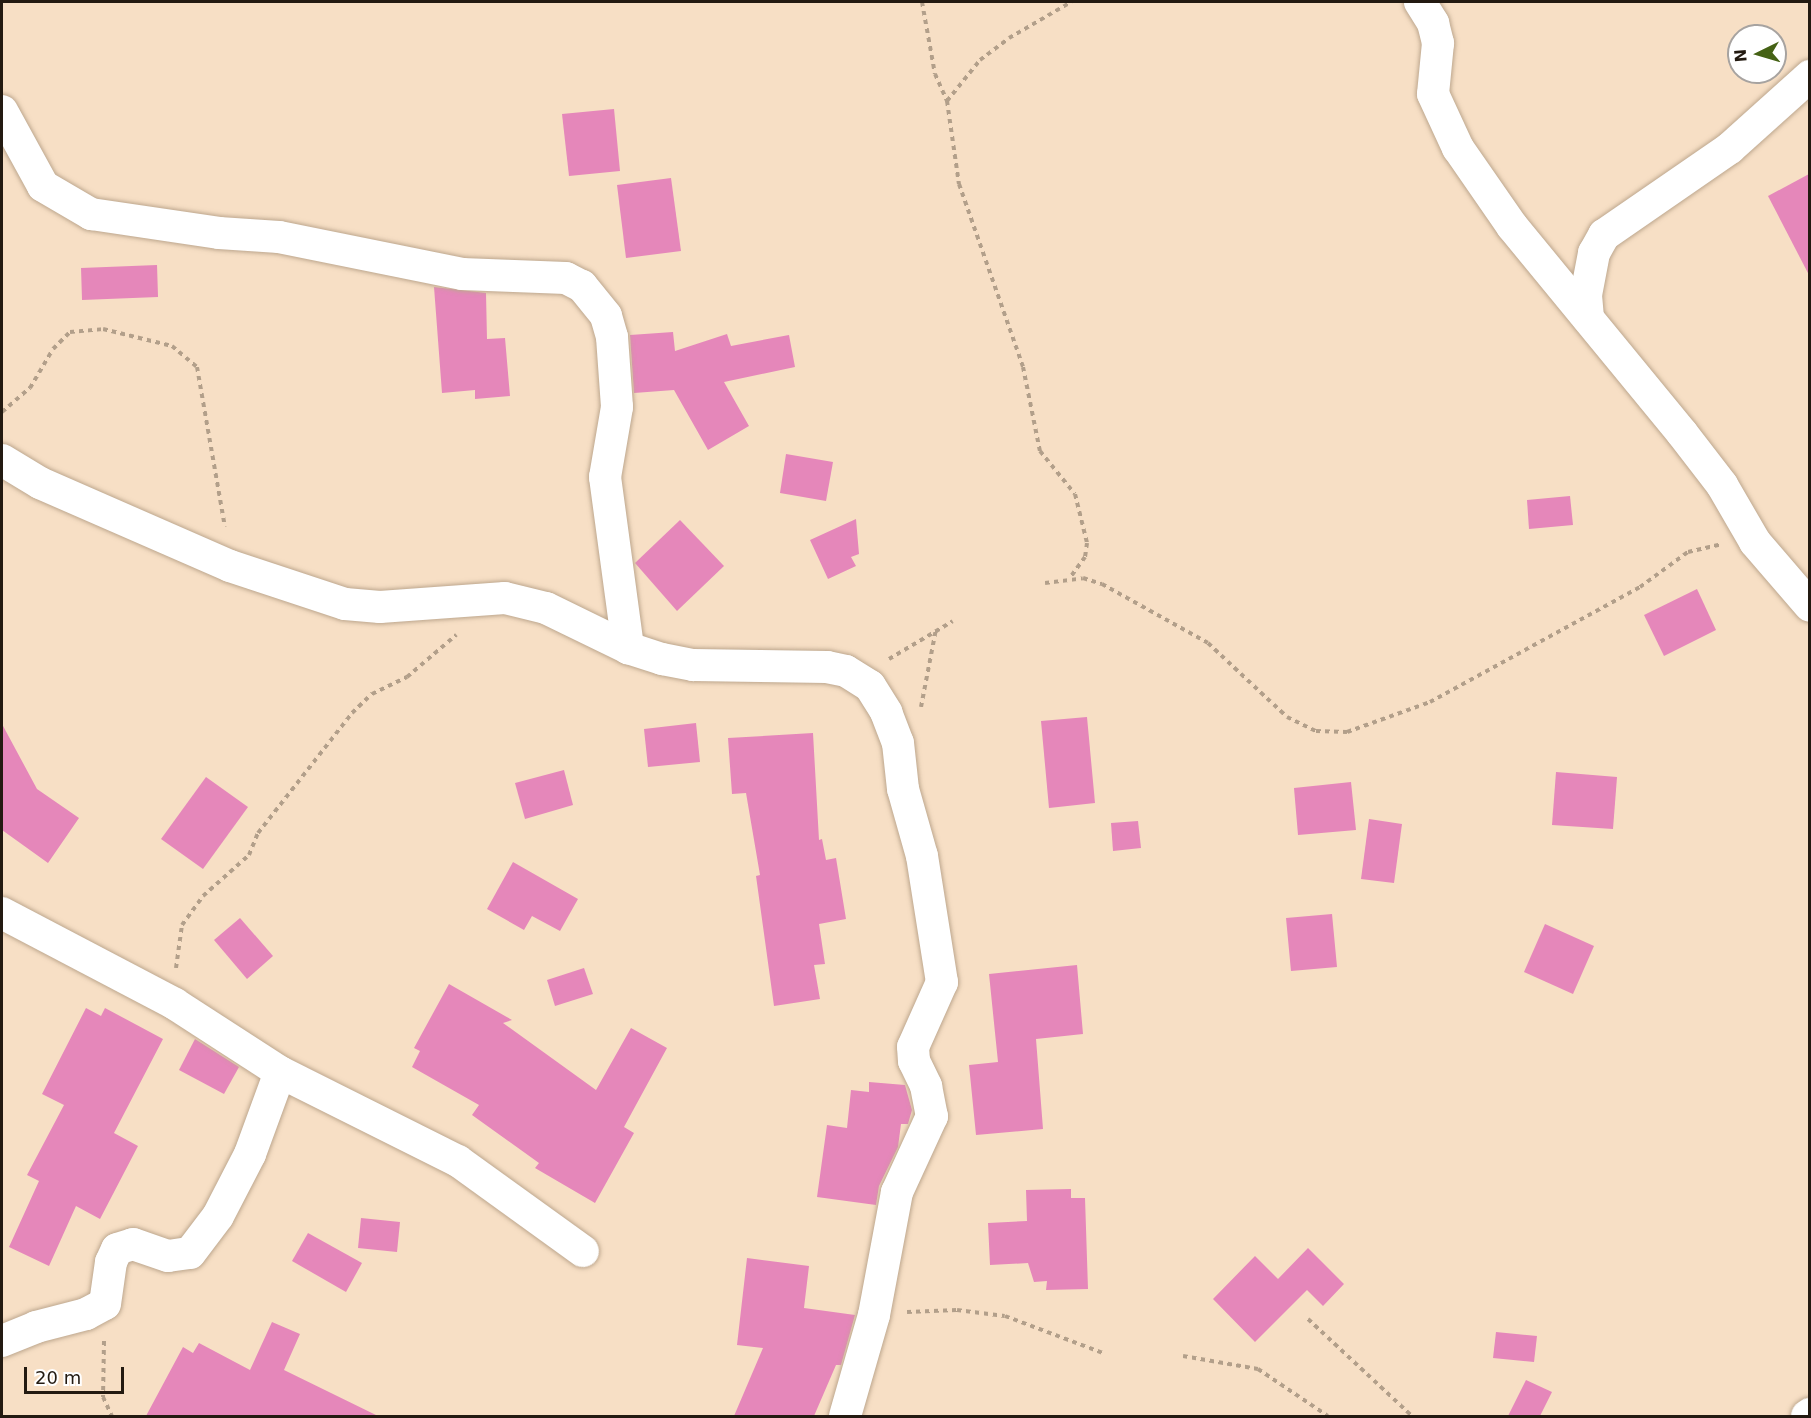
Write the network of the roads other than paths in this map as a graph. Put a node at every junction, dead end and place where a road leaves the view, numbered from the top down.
1 (1420, 2) edge
2 (1809, 76) edge
3 (2, 111) edge
4 (1588, 318) junction
5 (2, 460) edge
6 (1809, 606) edge
7 (628, 648) junction
8 (2, 913) edge
9 (280, 1072) junction
10 (583, 1251) dead end
11 (2, 1341) edge
12 (845, 1416) edge

1 - 4 street
2 - 4 street
3 - 7 street
4 - 6 street
5 - 7 street
7 - 12 street
8 - 9 street
9 - 10 street
9 - 11 street

